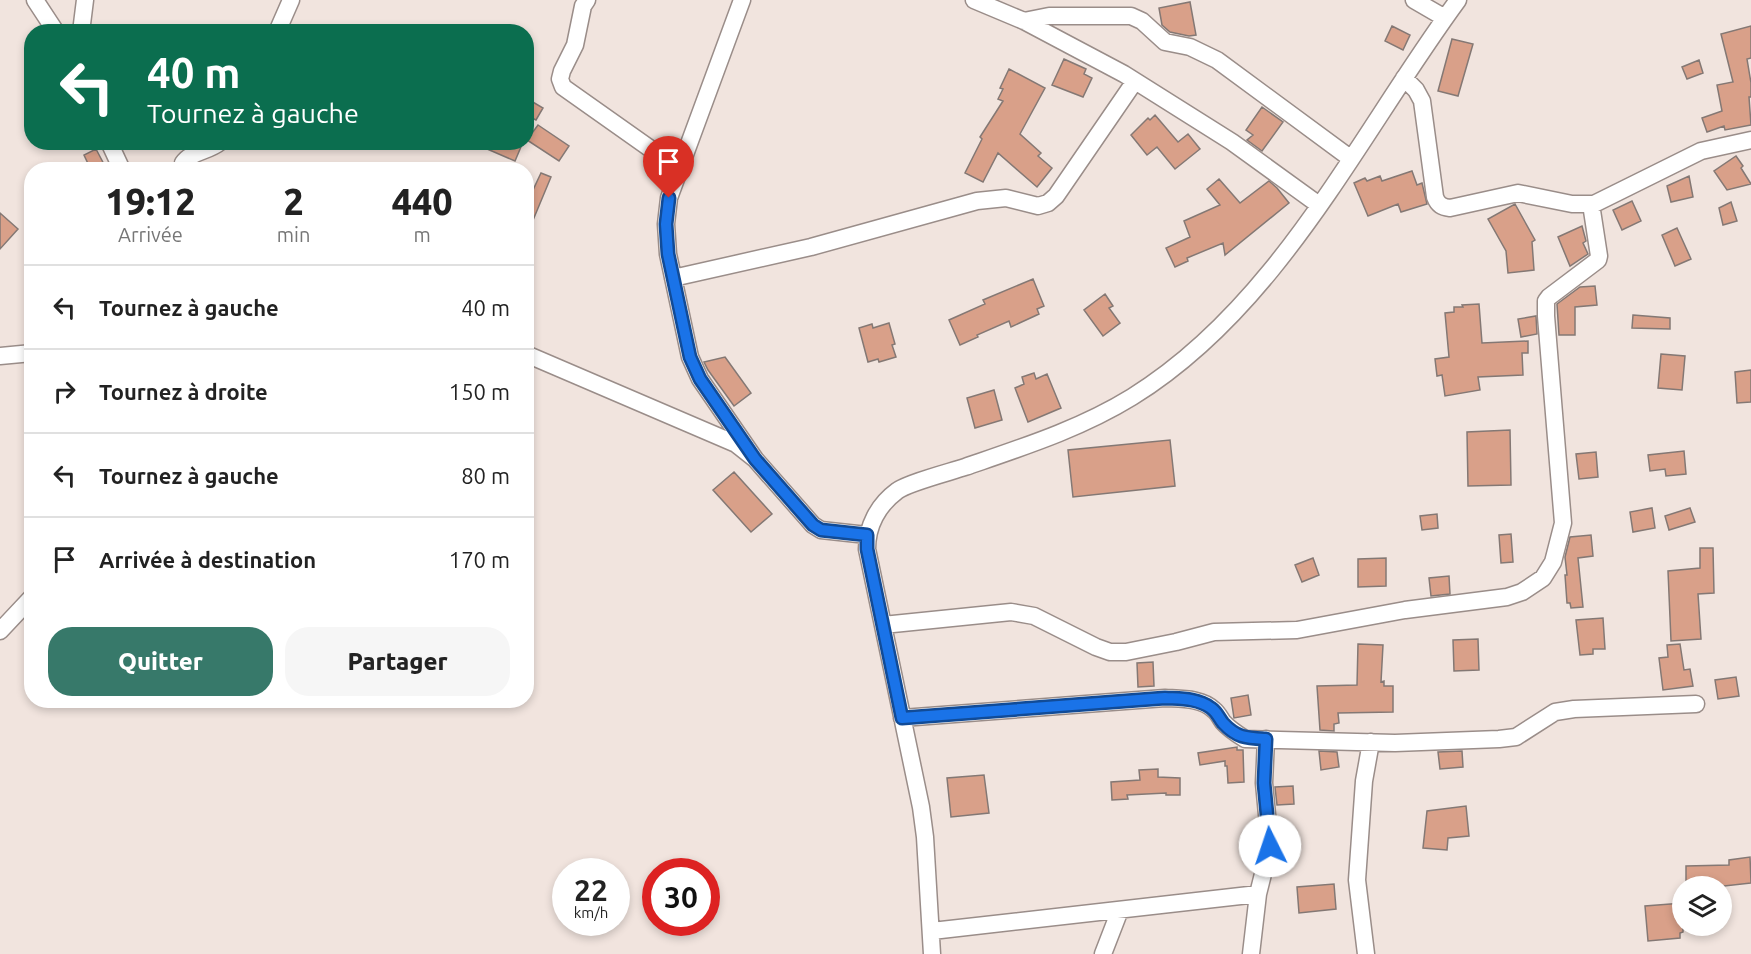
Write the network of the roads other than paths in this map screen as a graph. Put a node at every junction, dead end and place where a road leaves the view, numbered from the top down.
1 (35, 0) edge
2 (85, 0) edge
3 (291, 0) edge
4 (587, 0) edge
5 (742, 0) edge
6 (974, 0) edge
7 (1414, 0) edge
8 (1458, 0) edge
9 (1445, 18) junction
10 (1024, 21) junction
11 (51, 24) edge
12 (82, 24) edge
13 (280, 24) edge
14 (1404, 78) junction
15 (1135, 81) junction
16 (1751, 140) edge
17 (207, 150) edge
18 (1350, 158) junction
19 (184, 162) edge
20 (679, 169) junction
21 (1591, 204) junction
22 (1319, 205) junction
23 (674, 278) junction
24 (24, 354) edge
25 (0, 356) edge
26 (534, 357) edge
27 (755, 459) junction
28 (867, 535) junction
29 (24, 606) edge
30 (883, 625) junction
31 (0, 631) edge
32 (1696, 704) dead end
33 (902, 718) junction
34 (1266, 739) junction
35 (1371, 742) junction
36 (1258, 894) junction
37 (1120, 910) junction
38 (932, 931) junction
39 (932, 954) edge
40 (1103, 954) edge
41 (1251, 954) edge
42 (1366, 954) edge

1 - 11 street
2 - 12 street
3 - 13 street
4 - 20 street
5 - 20 street
6 - 10 street
7 - 9 street
8 - 9 street
9 - 14 street
10 - 15 street
10 - 18 street
14 - 18 street
14 - 21 street
15 - 22 street
15 - 23 street
16 - 21 street
17 - 19 street
18 - 22 street
20 - 23 street
21 - 30 street
22 - 28 street
23 - 27 street
24 - 25 street
26 - 27 street
27 - 28 street
28 - 30 street
29 - 31 street
30 - 33 street
32 - 35 street
33 - 34 street
33 - 38 street
34 - 35 street
34 - 36 street
35 - 42 street
36 - 37 street
36 - 41 street
37 - 38 street
37 - 40 street
38 - 39 street

